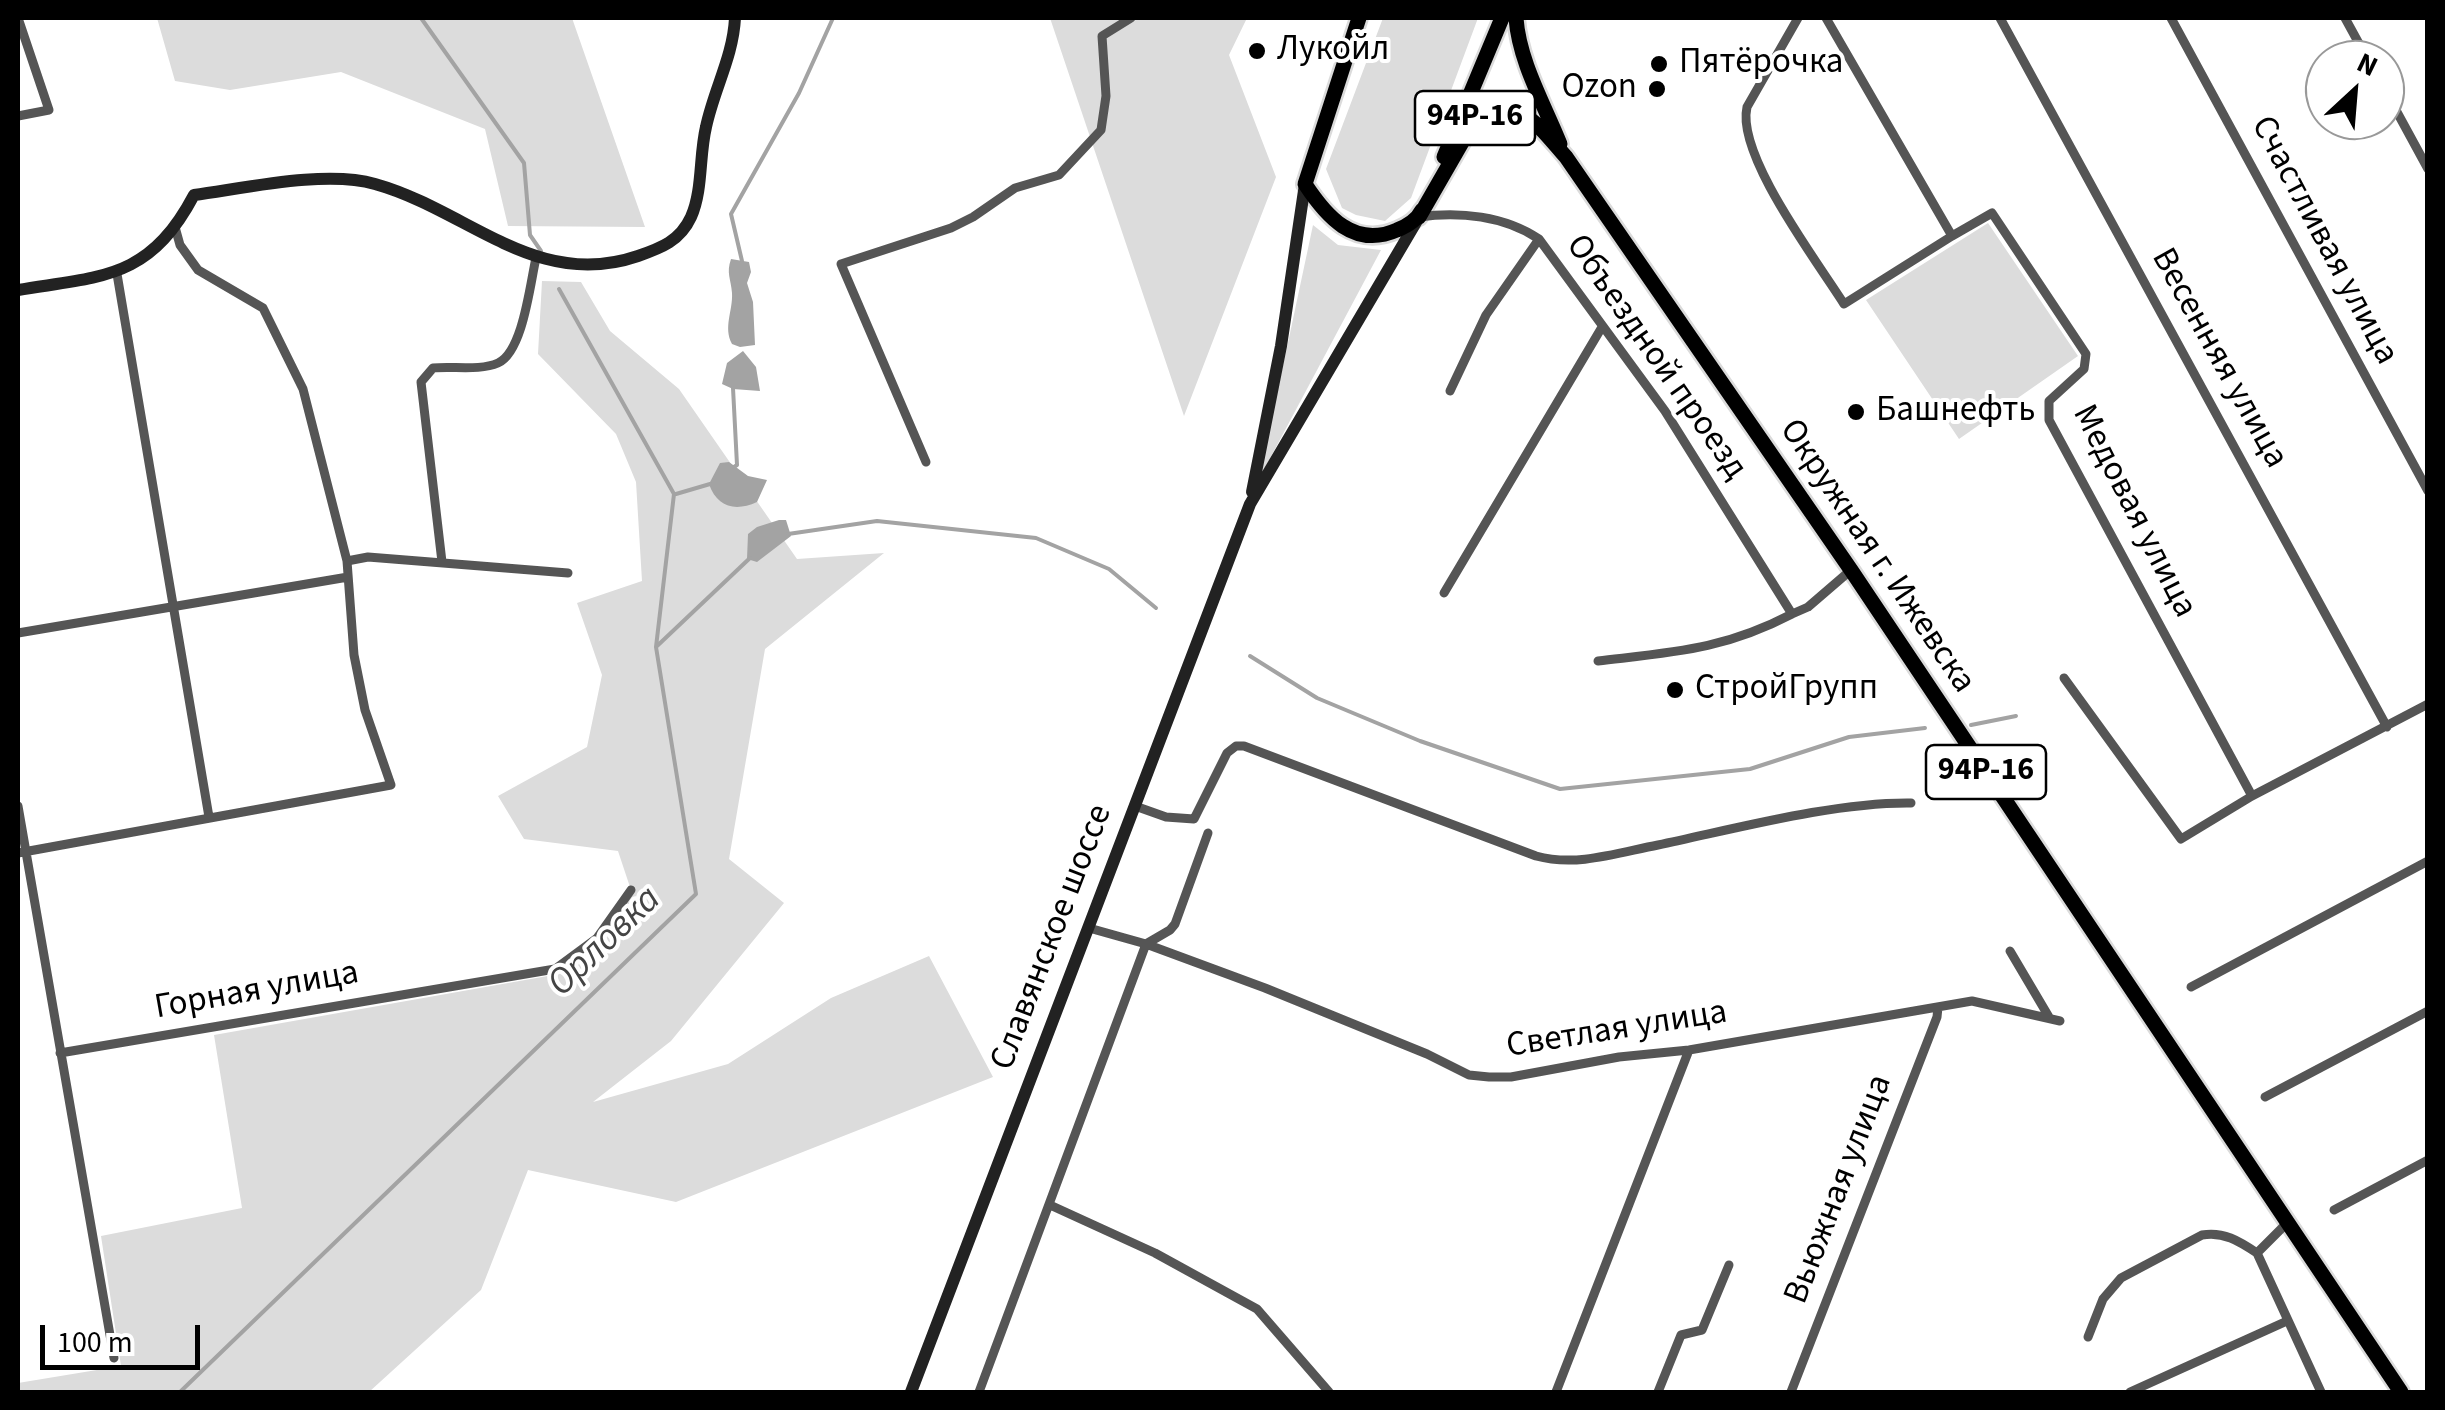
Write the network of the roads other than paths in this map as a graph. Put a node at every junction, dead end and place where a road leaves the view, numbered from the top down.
1 (18, 18) edge
2 (735, 18) edge
3 (1130, 18) edge
4 (1359, 18) edge
5 (1502, 18) edge
6 (1516, 18) edge
7 (1798, 18) edge
8 (1826, 18) edge
9 (2000, 18) edge
10 (2171, 18) edge
11 (2345, 18) edge
12 (2357, 40) edge
13 (18, 116) edge
14 (2405, 126) edge
15 (1566, 156) junction
16 (2428, 168) edge
17 (1305, 184) junction
18 (1419, 216) junction
19 (175, 228) junction
20 (1952, 236) junction
21 (1539, 240) junction
22 (536, 258) junction
23 (117, 274) junction
24 (18, 290) edge
25 (1602, 327) junction
26 (1450, 392) dead end
27 (926, 462) dead end
28 (2428, 491) edge
29 (1250, 504) junction
30 (347, 562) junction
31 (442, 562) junction
32 (1851, 570) junction
33 (568, 574) dead end
34 (348, 577) junction
35 (1444, 592) dead end
36 (173, 606) junction
37 (1792, 614) junction
38 (18, 633) edge
39 (1598, 661) dead end
40 (2064, 678) dead end
41 (2428, 704) edge
42 (2387, 727) junction
43 (2252, 796) junction
44 (1911, 803) dead end
45 (18, 806) edge
46 (1136, 806) junction
47 (209, 817) junction
48 (1208, 833) dead end
49 (21, 852) edge
50 (2428, 861) edge
51 (631, 890) dead end
52 (1089, 928) junction
53 (1146, 944) junction
54 (2010, 951) dead end
55 (2191, 987) dead end
56 (1938, 1007) junction
57 (2428, 1011) edge
58 (1689, 1050) junction
59 (60, 1053) junction
60 (2265, 1097) dead end
61 (2428, 1160) edge
62 (1050, 1204) junction
63 (2334, 1210) dead end
64 (2287, 1223) junction
65 (2257, 1252) junction
66 (1729, 1265) dead end
67 (2287, 1321) junction
68 (2088, 1337) dead end
69 (114, 1358) dead end
70 (911, 1392) edge
71 (979, 1392) edge
72 (1329, 1392) edge
73 (1556, 1392) edge
74 (1658, 1392) edge
75 (1791, 1392) edge
76 (2130, 1392) edge
77 (2321, 1392) edge
78 (2401, 1392) edge

1 - 13 street
2 - 22 main road
3 - 27 street
4 - 17 main road
5 - 18 main road, 94Р-16
6 - 15 main road, Окружная г. Ижевска / 94Р-16
7 - 20 street
8 - 20 street
9 - 42 street, Весенняя улица
10 - 28 street, Счастливая улица
11 - 12 street
14 - 16 street
15 - 18 main road, Окружная г. Ижевска / 94Р-16
15 - 32 main road, Окружная г. Ижевска / 94Р-16
17 - 18 main road
17 - 29 main road, Славянское шоссе
18 - 21 street, Объездной проезд
18 - 29 main road, Славянское шоссе
19 - 22 main road
19 - 23 main road
19 - 30 street
20 - 43 street, Медовая улица
21 - 25 street, Объездной проезд
21 - 26 street
22 - 31 street
23 - 24 main road
23 - 36 street
25 - 35 street
25 - 37 street, Объездной проезд
29 - 46 main road, Славянское шоссе
30 - 31 street
30 - 34 street
31 - 33 street
32 - 37 street
32 - 64 main road, Окружная г. Ижевска / 94Р-16
34 - 36 street
34 - 47 street
36 - 38 street
36 - 47 street
37 - 39 street
40 - 43 street
41 - 42 street
42 - 43 street
44 - 46 street
45 - 49 street
46 - 52 main road, Славянское шоссе
47 - 49 street
48 - 53 street
49 - 59 street
50 - 55 street
51 - 59 street, Горная улица
52 - 53 street, Светлая улица
52 - 70 main road, Славянское шоссе
53 - 58 street, Светлая улица
53 - 62 street
54 - 56 street, Светлая улица
56 - 58 street, Светлая улица
56 - 75 street, Вьюжная улица
57 - 60 street
58 - 73 street
59 - 69 street
61 - 63 street
62 - 71 street
62 - 72 street
64 - 65 street
64 - 78 main road, Окружная г. Ижевска / 94Р-16
65 - 67 street
65 - 68 street
66 - 74 street
67 - 76 street
67 - 77 street

